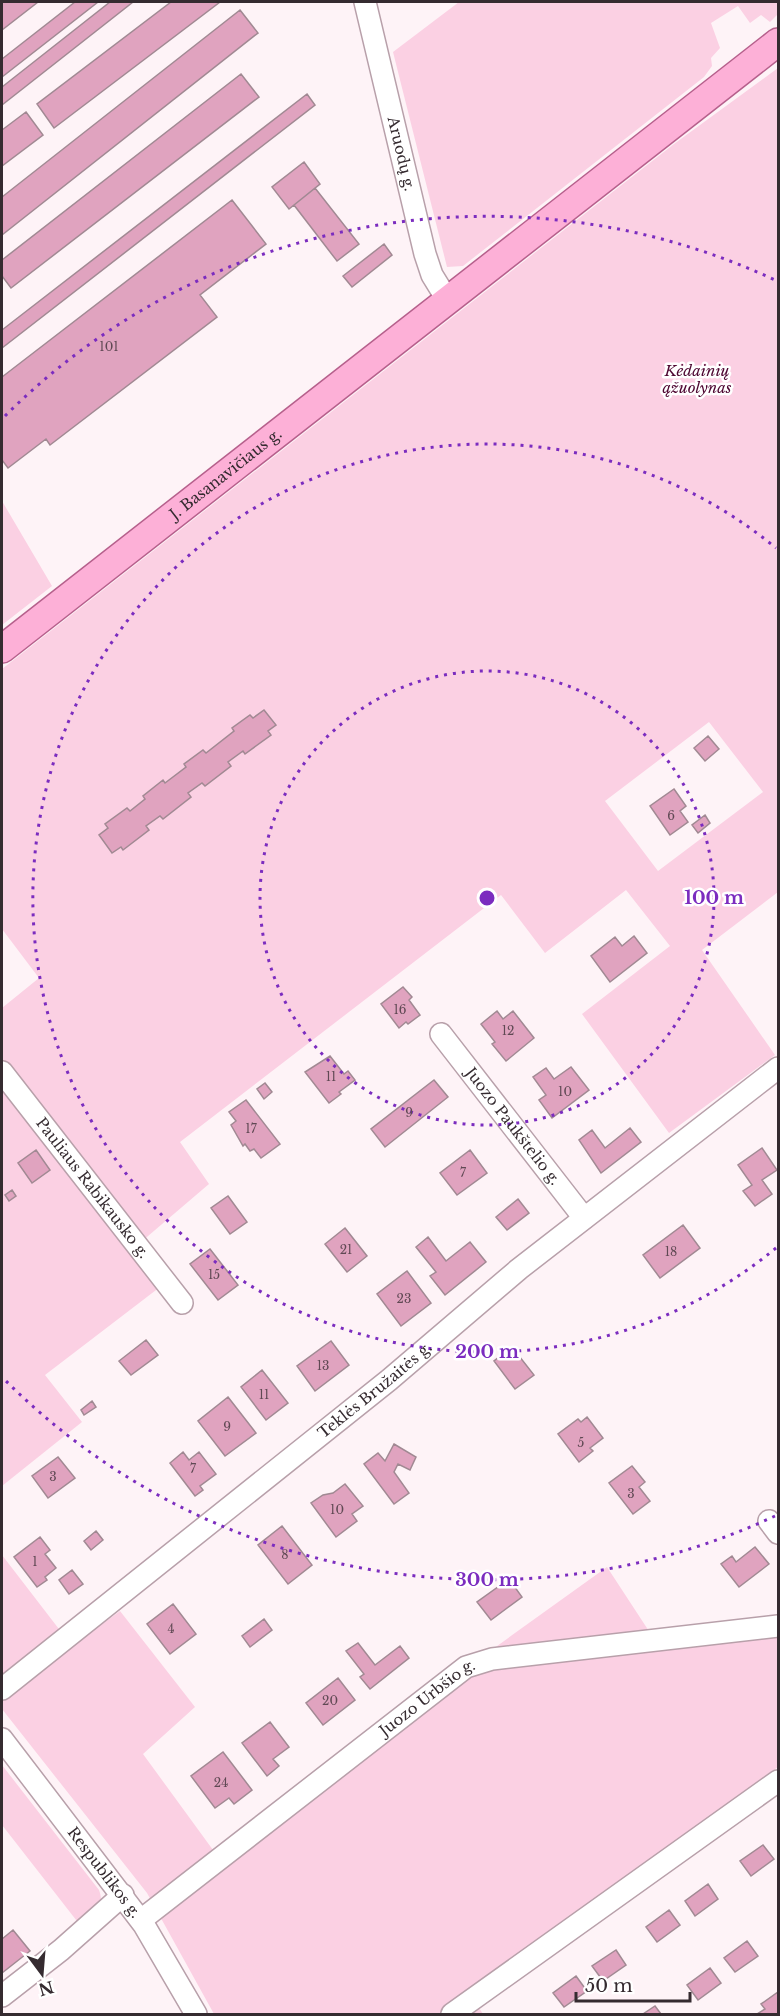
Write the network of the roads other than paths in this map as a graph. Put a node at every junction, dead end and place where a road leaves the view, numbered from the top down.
1 (365, 2) edge
2 (778, 42) edge
3 (448, 301) junction
4 (2, 649) edge
5 (441, 1034) dead end
6 (778, 1068) edge
7 (2, 1072) edge
8 (584, 1218) junction
9 (182, 1304) dead end
10 (778, 1626) edge
11 (2, 1689) edge
12 (2, 1739) edge
13 (778, 1781) edge
14 (123, 1895) junction
15 (141, 1920) junction
16 (2, 1996) edge
17 (196, 2014) edge
18 (452, 2014) edge

1 - 3 street, Aruodų g.
2 - 3 main road, J. Basanavičiaus g.
3 - 4 main road, J. Basanavičiaus g.
5 - 8 street, Juozo Paukštelio g.
6 - 8 street, Teklės Bružaitės g.
7 - 9 street, Pauliaus Rabikausko g.
8 - 11 street, Teklės Bružaitės g.
10 - 15 street, Juozo Urbšio g.
12 - 14 street, Respublikos g.
13 - 18 street
14 - 15 street, Respublikos g.
14 - 16 street
15 - 17 street, Respublikos g.

